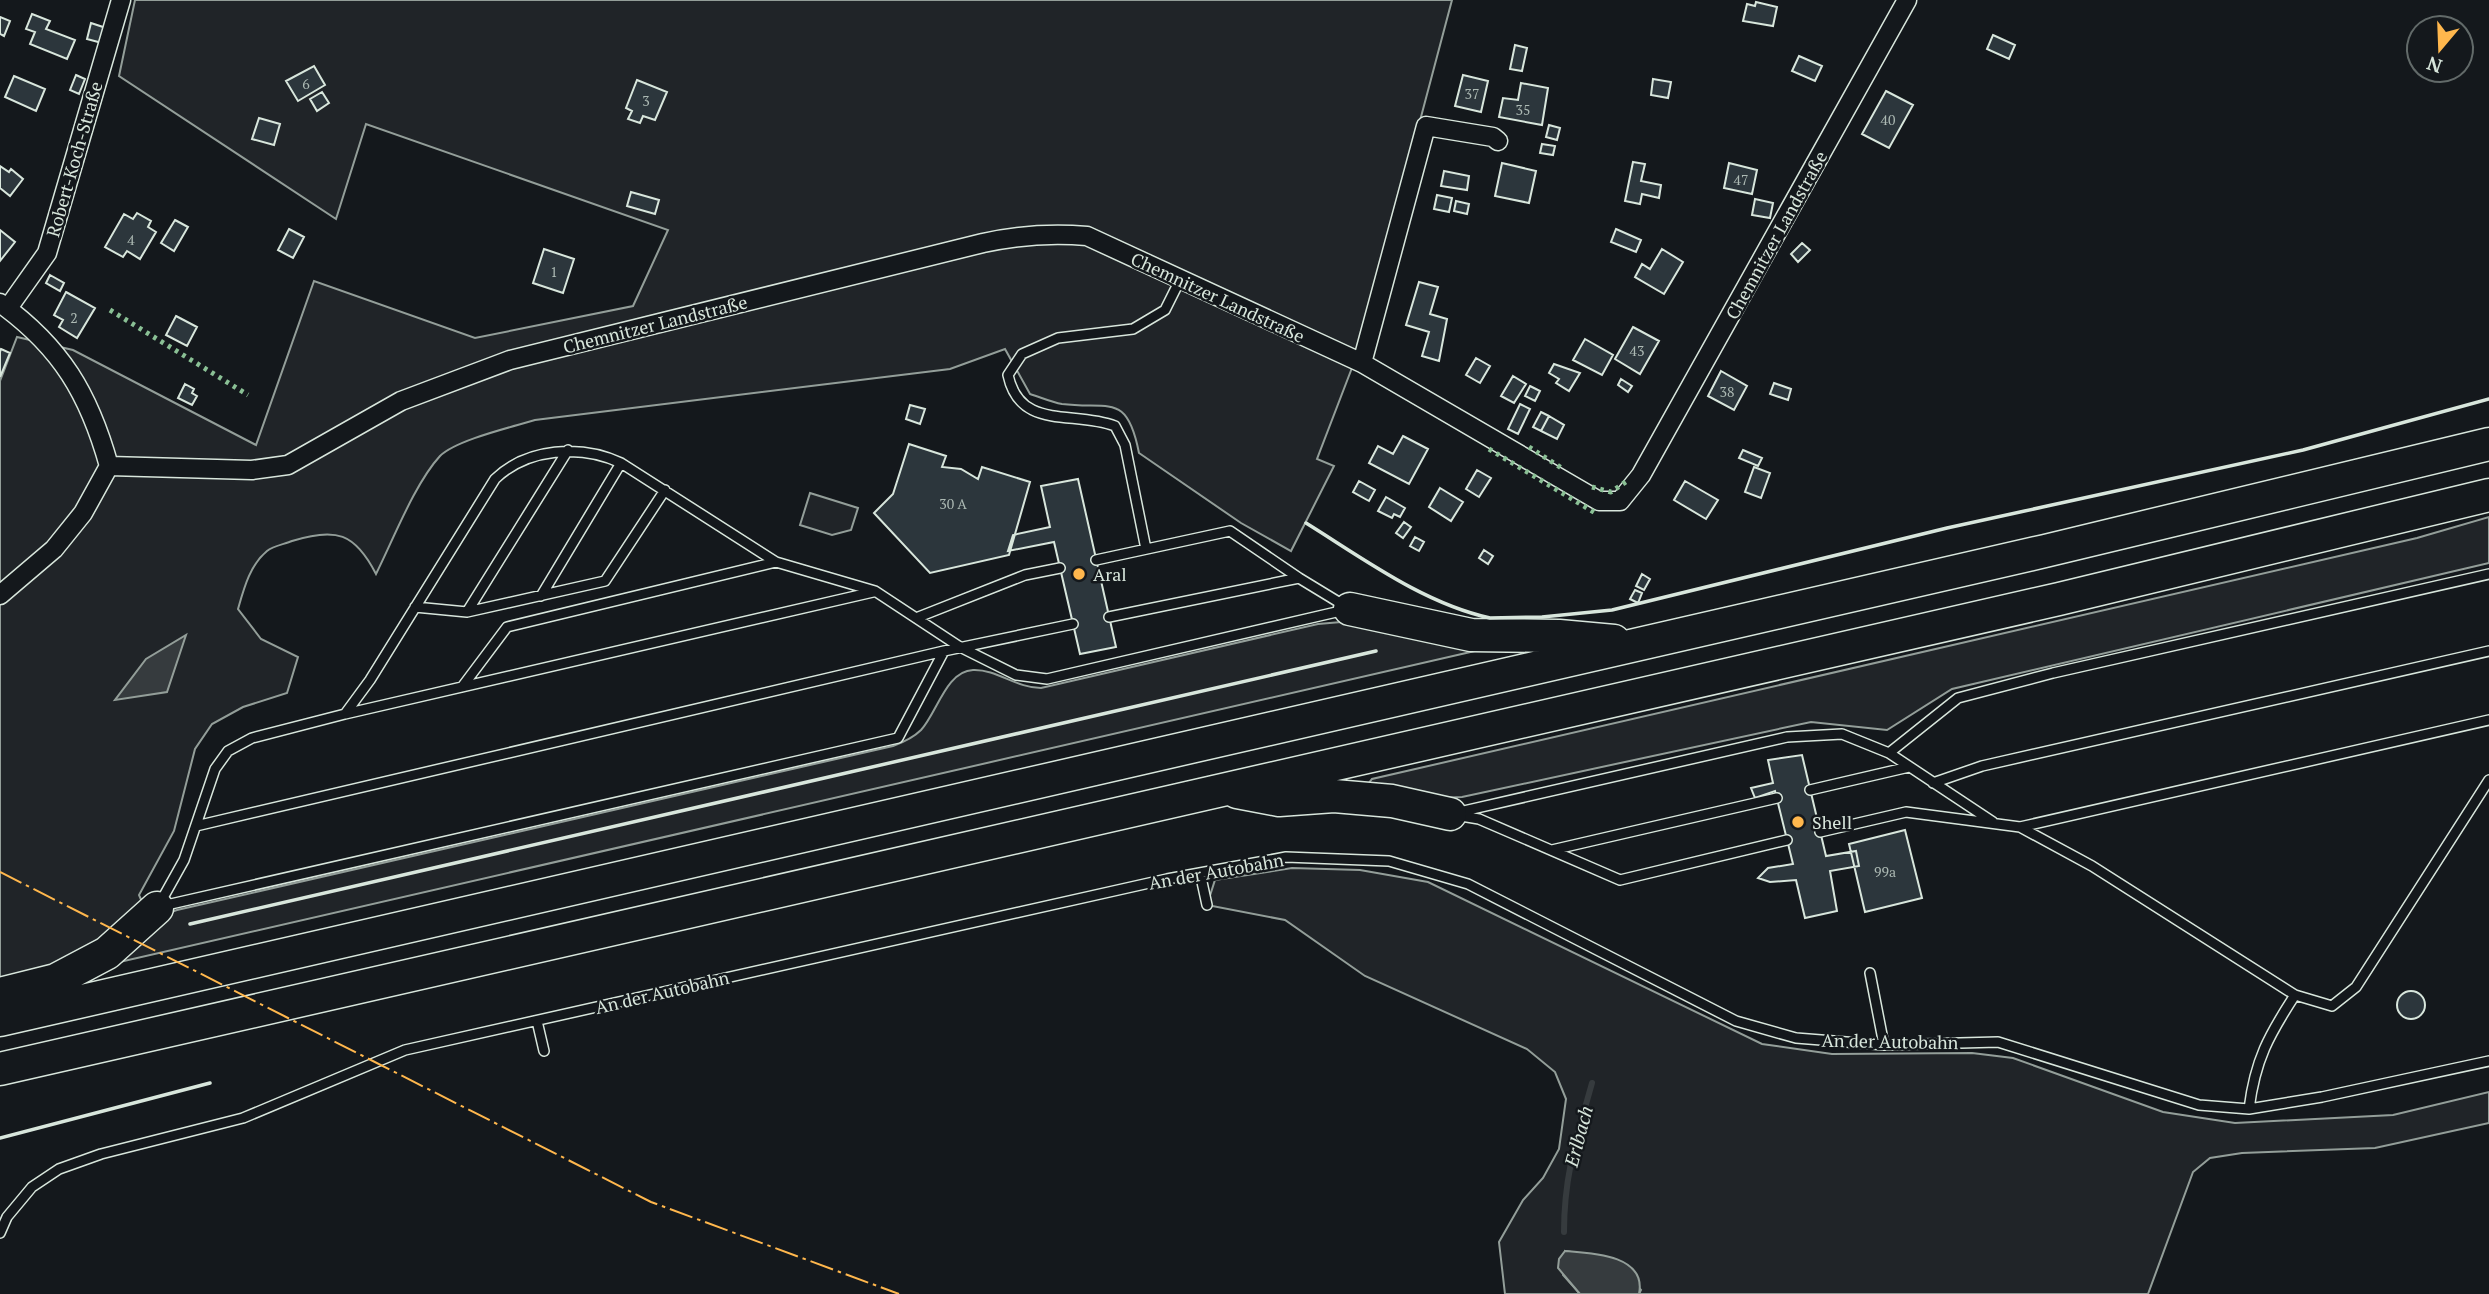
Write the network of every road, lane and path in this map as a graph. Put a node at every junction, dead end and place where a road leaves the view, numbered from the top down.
1 (121, 0) edge
2 (1907, 0) edge
3 (1498, 141) dead end
4 (1180, 280) junction
5 (4, 305) edge
6 (1362, 363) junction
7 (2489, 444) edge
8 (568, 450) junction
9 (621, 463) junction
10 (109, 466) junction
11 (665, 490) junction
12 (2489, 495) edge
13 (1146, 549) junction
14 (1096, 560) dead end
15 (776, 562) junction
16 (1060, 568) dead end
17 (2489, 574) edge
18 (1299, 578) junction
19 (875, 591) junction
20 (0, 595) edge
21 (541, 596) junction
22 (415, 607) junction
23 (1350, 609) junction
24 (467, 612) junction
25 (1109, 617) dead end
26 (916, 618) junction
27 (1073, 624) dead end
28 (1640, 643) junction
29 (960, 647) junction
30 (944, 651) junction
31 (2489, 651) edge
32 (461, 687) junction
33 (345, 714) junction
34 (2489, 720) edge
35 (1889, 753) junction
36 (1909, 767) junction
37 (2489, 780) edge
38 (1933, 783) junction
39 (1222, 789) junction
40 (1810, 790) dead end
41 (1777, 798) dead end
42 (1450, 814) junction
43 (1996, 824) junction
44 (197, 826) junction
45 (2020, 827) junction
46 (1820, 832) dead end
47 (1787, 840) dead end
48 (1552, 850) junction
49 (1200, 873) junction
50 (1207, 905) dead end
51 (157, 908) junction
52 (1870, 973) dead end
53 (0, 994) edge
54 (2295, 995) junction
55 (0, 1020) edge
56 (537, 1021) junction
57 (1884, 1045) junction
58 (544, 1051) dead end
59 (2489, 1061) edge
60 (0, 1069) edge
61 (2249, 1109) junction
62 (0, 1233) edge

1 - 5 street, Robert-Koch-Straße
2 - 6 street, Chemnitzer Landstraße
3 - 6 street
4 - 6 street, Chemnitzer Landstraße
4 - 10 street, Chemnitzer Landstraße
4 - 13 lane
5 - 10 street
7 - 28 highway
8 - 9 lane
8 - 22 lane
8 - 24 lane
9 - 11 lane
9 - 21 lane
10 - 20 street
11 - 15 lane
11 - 21 lane
12 - 39 highway
13 - 14 lane
13 - 18 lane
15 - 19 lane
15 - 32 lane
16 - 26 lane
17 - 35 lane
18 - 23 lane
18 - 25 lane
19 - 26 lane
19 - 32 lane
21 - 24 lane
22 - 24 lane
22 - 33 lane
23 - 28 highway
23 - 29 lane
26 - 29 lane
27 - 29 lane
28 - 55 highway
29 - 30 lane
30 - 44 lane
30 - 51 lane
31 - 38 lane
32 - 33 lane
33 - 44 lane
34 - 45 lane
35 - 36 lane
35 - 42 lane
36 - 38 lane
36 - 40 lane
37 - 54 lane
38 - 43 lane
39 - 42 highway
39 - 60 highway
41 - 48 lane
42 - 48 lane
43 - 45 lane
43 - 46 lane
44 - 51 lane
45 - 54 lane
47 - 48 lane
49 - 50 lane
49 - 56 lane, An der Autobahn
49 - 57 lane, An der Autobahn
51 - 53 highway
52 - 57 lane
54 - 61 lane
56 - 58 lane
56 - 62 lane, An der Autobahn
57 - 61 lane, An der Autobahn
59 - 61 lane, An der Autobahn

